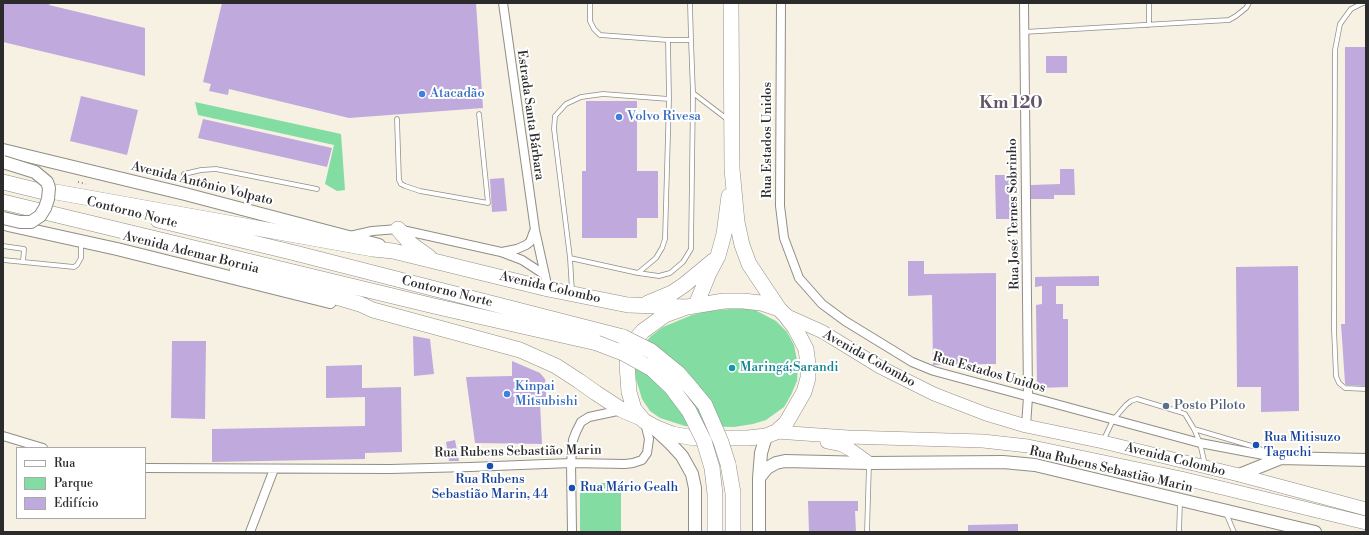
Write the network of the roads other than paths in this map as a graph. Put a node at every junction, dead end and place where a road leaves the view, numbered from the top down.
1 (502, 3) edge
2 (590, 3) edge
3 (690, 3) edge
4 (731, 3) edge
5 (781, 3) edge
6 (1024, 3) edge
7 (1149, 3) edge
8 (1249, 3) edge
9 (1366, 3) edge
10 (1149, 25) junction
11 (1024, 32) junction
12 (668, 40) junction
13 (692, 40) junction
14 (693, 93) junction
15 (669, 99) junction
16 (479, 114) dead end
17 (397, 119) dead end
18 (732, 122) junction
19 (3, 150) edge
20 (3, 162) edge
21 (732, 169) junction
22 (184, 174) dead end
23 (3, 182) edge
24 (317, 189) dead end
25 (38, 190) junction
26 (3, 202) edge
27 (3, 218) edge
28 (3, 223) edge
29 (398, 229) junction
30 (116, 230) junction
31 (534, 230) junction
32 (349, 236) junction
33 (81, 241) junction
34 (3, 246) edge
35 (393, 251) junction
36 (501, 252) junction
37 (718, 256) junction
38 (570, 258) junction
39 (3, 260) edge
40 (23, 262) junction
41 (438, 262) junction
42 (638, 273) junction
43 (547, 282) junction
44 (572, 294) junction
45 (640, 306) junction
46 (691, 306) junction
47 (373, 310) junction
48 (782, 312) junction
49 (1366, 389) edge
50 (1028, 397) junction
51 (622, 410) junction
52 (1113, 420) junction
53 (646, 423) junction
54 (1026, 426) junction
55 (1194, 429) junction
56 (771, 434) junction
57 (796, 434) junction
58 (3, 436) edge
59 (1103, 442) junction
60 (1200, 443) junction
61 (40, 447) edge
62 (1281, 458) junction
63 (1366, 460) edge
64 (571, 463) junction
65 (869, 463) junction
66 (146, 468) edge
67 (1206, 468) junction
68 (274, 469) junction
69 (1239, 475) junction
70 (759, 478) junction
71 (1180, 500) junction
72 (1366, 509) edge
73 (1225, 510) junction
74 (1366, 523) edge
75 (715, 528) edge
76 (1289, 529) edge
77 (250, 532) edge
78 (572, 532) edge
79 (695, 532) edge
80 (733, 532) edge
81 (759, 532) edge
82 (867, 532) edge
83 (1180, 532) edge
84 (1234, 532) edge
85 (1315, 532) edge

1 - 31 street, Estrada Santa Bárbara
2 - 12 lane
3 - 13 lane
4 - 18 highway
5 - 50 street, Rua Estados Unidos
6 - 11 street, Rua José Ternes Sobrinho
7 - 10 lane
8 - 10 lane
9 - 49 lane
10 - 11 lane
11 - 50 street, Rua José Ternes Sobrinho
12 - 13 lane
12 - 15 lane
13 - 14 lane
14 - 18 lane
14 - 42 lane
15 - 38 lane
15 - 42 lane
16 - 17 lane
18 - 21 highway
19 - 32 street, Avenida Antônio Volpato
20 - 27 street, bridge
21 - 37 highway
21 - 48 highway
22 - 24 lane
23 - 25 highway
25 - 35 highway, Avenida Colombo
25 - 80 highway, Contorno Norte, bridge
26 - 30 highway
28 - 33 street, Avenida Ademar Bornia
29 - 32 street
29 - 36 street
29 - 41 highway
30 - 47 highway, Avenida Colombo
30 - 75 highway, Contorno Norte, bridge
31 - 36 street
31 - 43 street, Estrada Santa Bárbara
32 - 35 street, Avenida Antônio Volpato
33 - 40 lane
33 - 47 street, Avenida Ademar Bornia
34 - 40 lane
35 - 41 highway, Avenida Colombo
36 - 43 street
37 - 45 highway
37 - 46 highway
38 - 42 lane
38 - 44 lane
39 - 40 lane
41 - 43 highway, Avenida Colombo
43 - 44 highway, Avenida Colombo
44 - 45 highway, Avenida Colombo
45 - 46 highway, Avenida Colombo
46 - 48 highway, Avenida Colombo
46 - 53 highway
47 - 51 highway, Avenida Colombo
48 - 54 main road, Avenida Colombo
48 - 56 highway
50 - 52 street, Rua Estados Unidos
50 - 54 street, Rua José Ternes Sobrinho
51 - 53 highway, Avenida Colombo
51 - 64 street
52 - 55 lane
52 - 59 lane
52 - 60 street, Rua Estados Unidos
53 - 56 highway, Avenida Colombo
53 - 64 street, Rua Rubens Sebastião Marin
53 - 79 street
54 - 59 main road, Avenida Colombo
55 - 60 lane
55 - 62 lane
56 - 57 main road, Avenida Colombo
56 - 70 street
57 - 65 main road
57 - 74 main road, Avenida Colombo
58 - 61 street
59 - 67 main road, Avenida Colombo
60 - 62 street, Rua Estados Unidos
60 - 67 lane
62 - 63 street
62 - 69 street
64 - 68 street, Rua Rubens Sebastião Marin
64 - 78 street
65 - 70 street, Rua Rubens Sebastião Marin
65 - 71 street, Rua Rubens Sebastião Marin
65 - 82 lane
66 - 68 street, Rua Rubens Sebastião Marin
67 - 69 main road, Avenida Colombo
68 - 77 street
69 - 72 main road, Avenida Colombo
70 - 81 street
71 - 73 street, Rua Rubens Sebastião Marin
71 - 83 lane
73 - 76 street, Rua Rubens Sebastião Marin
73 - 84 lane
76 - 85 street, Rua Rubens Sebastião Marin

